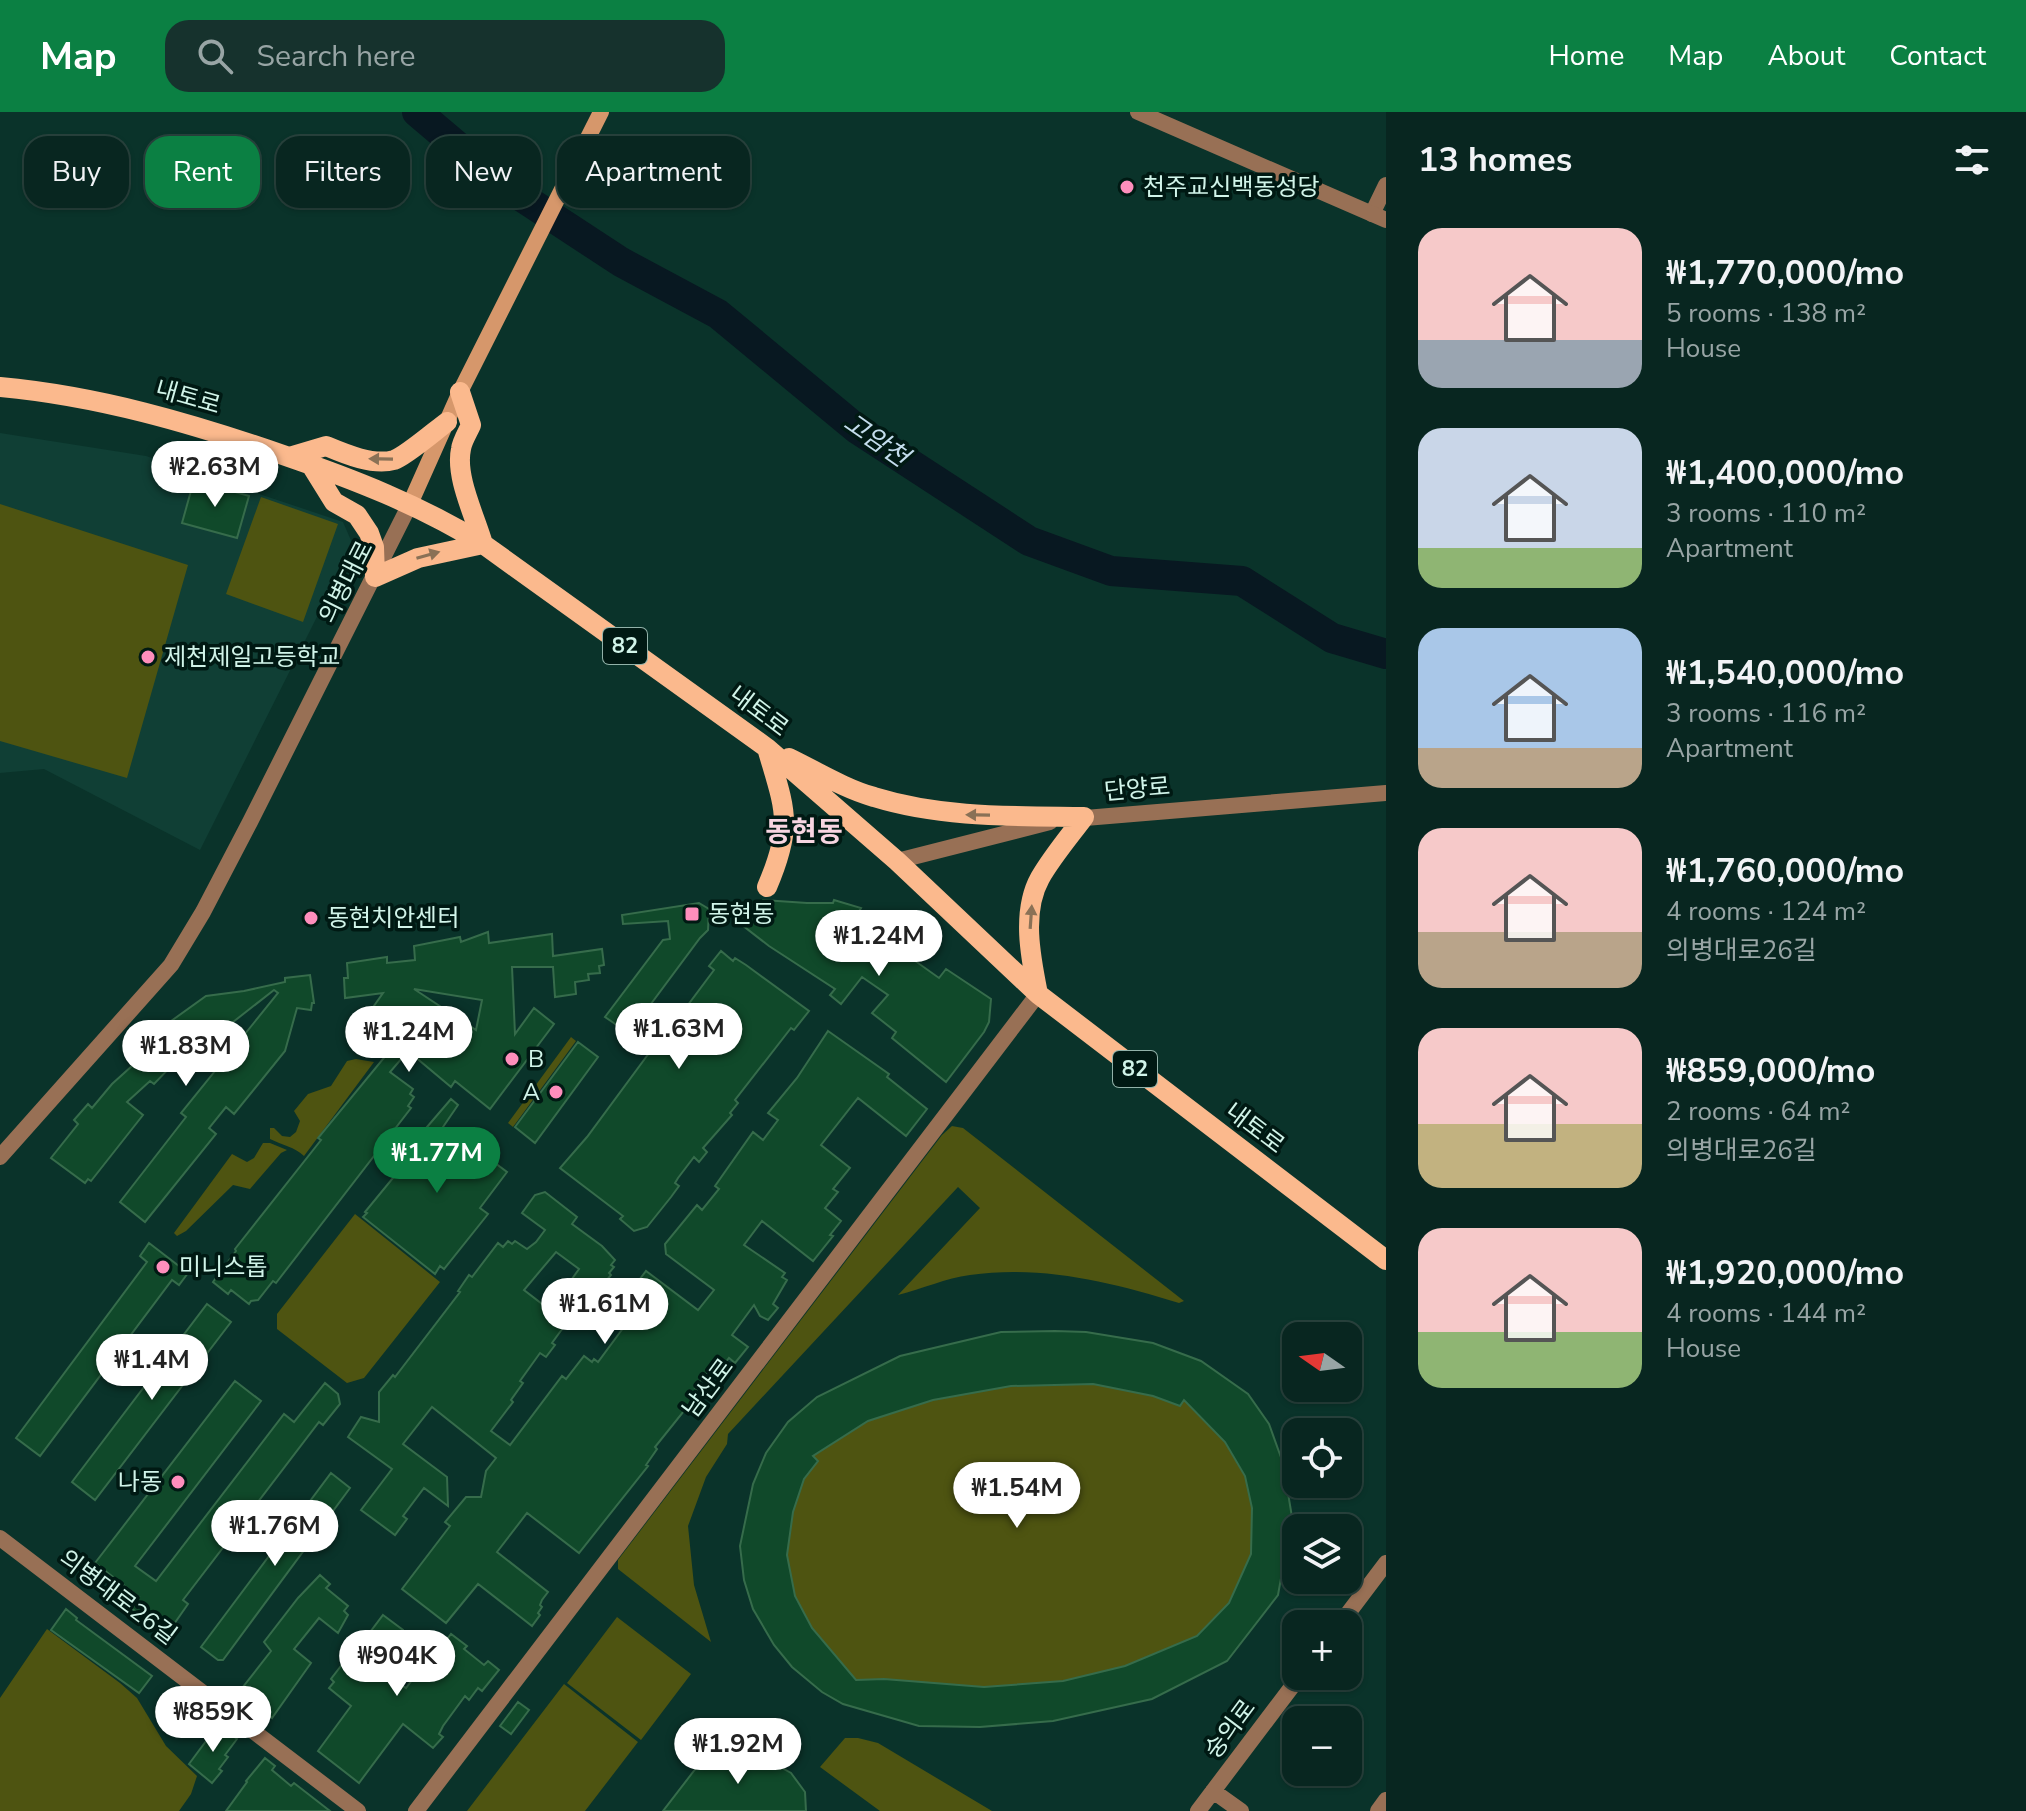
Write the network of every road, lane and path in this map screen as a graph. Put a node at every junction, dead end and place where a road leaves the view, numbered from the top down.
1 (601, 112) edge
2 (1138, 112) edge
3 (1386, 185) edge
4 (1379, 217) edge
5 (0, 387) edge
6 (460, 392) junction
7 (447, 422) junction
8 (289, 457) junction
9 (311, 465) junction
10 (410, 504) junction
11 (483, 544) junction
12 (375, 577) junction
13 (767, 748) junction
14 (1386, 793) edge
15 (1084, 817) junction
16 (897, 861) junction
17 (767, 887) dead end
18 (1038, 994) junction
19 (0, 1157) edge
20 (1386, 1260) edge
21 (0, 1538) edge
22 (1383, 1574) edge
23 (1352, 1610) edge
24 (1289, 1690) edge
25 (1213, 1791) junction
26 (1386, 1800) edge
27 (358, 1811) edge
28 (416, 1811) edge
29 (1198, 1811) edge
30 (1241, 1811) edge
31 (1378, 1811) edge

1 - 6 main road, 의병대로
2 - 4 street
3 - 4 street
5 - 8 main road, 내토로 / 82
6 - 7 main road, 의병대로
6 - 11 main road
7 -> 8 main road
7 - 10 main road, 의병대로
8 - 9 main road, 내토로 / 82
9 - 10 main road, 내토로 / 82
9 - 12 main road
10 - 11 main road, 내토로 / 82
10 - 12 street, 의병대로
12 -> 11 main road
11 - 13 main road, 내토로 / 82
12 - 19 street, 의병대로
15 -> 13 main road
13 - 16 main road, 내토로 / 82
13 - 17 main road
14 - 15 street, 단양로
15 - 16 street, 단양로
18 -> 15 main road
16 - 18 main road, 내토로 / 82
18 - 20 main road, 내토로 / 82
18 - 28 street, 남산로
21 - 27 street, 의병대로26길
22 - 23 street
24 - 25 street, 숭의로
25 - 29 street, 숭의로
25 - 30 street
26 - 31 street

